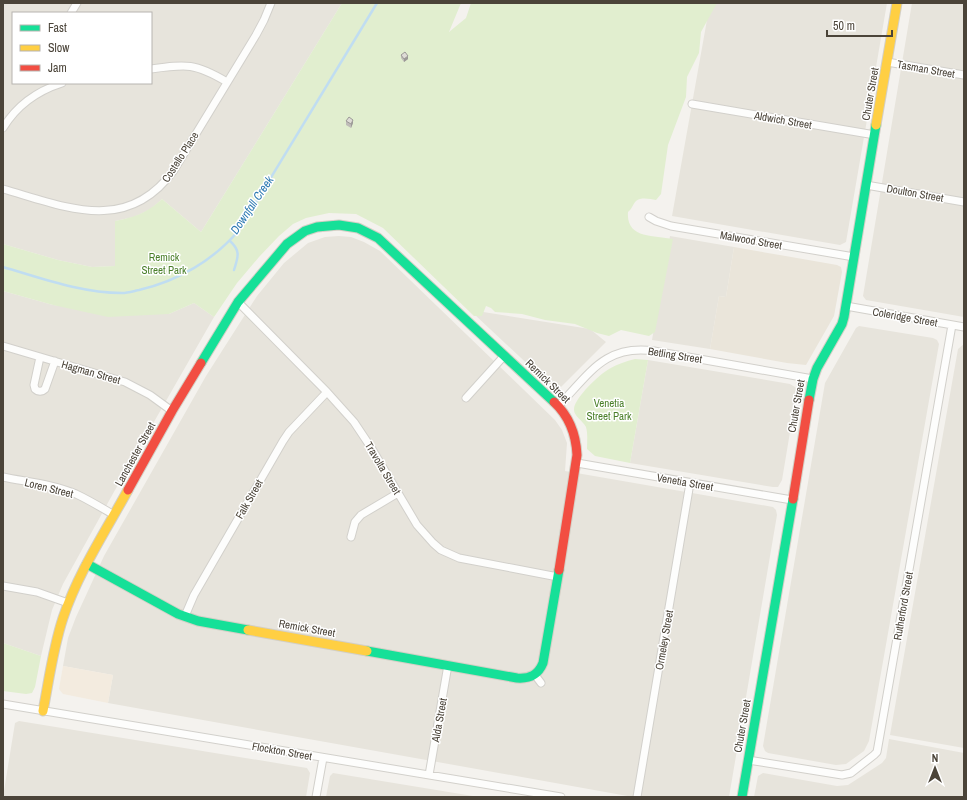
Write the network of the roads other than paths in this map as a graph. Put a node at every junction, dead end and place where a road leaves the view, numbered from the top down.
1 (77, 3) edge
2 (271, 3) edge
3 (897, 3) edge
4 (72, 12) edge
5 (887, 62) junction
6 (152, 69) edge
7 (964, 75) edge
8 (227, 82) junction
9 (59, 84) edge
10 (692, 104) dead end
11 (3, 128) edge
12 (874, 135) junction
13 (866, 185) junction
14 (3, 189) edge
15 (964, 202) edge
16 (649, 217) dead end
17 (299, 234) joint
18 (854, 257) junction
19 (238, 302) junction
20 (846, 306) junction
21 (952, 325) junction
22 (964, 327) edge
23 (3, 346) edge
24 (504, 356) junction
25 (40, 357) junction
26 (55, 361) junction
27 (813, 378) junction
28 (327, 392) junction
29 (466, 398) dead end
30 (558, 406) junction
31 (172, 411) junction
32 (577, 463) junction
33 (3, 478) edge
34 (690, 482) junction
35 (398, 493) junction
36 (792, 500) junction
37 (114, 515) junction
38 (351, 537) dead end
39 (87, 564) junction
40 (558, 577) junction
41 (3, 586) edge
42 (68, 603) junction
43 (185, 616) junction
44 (448, 665) junction
45 (3, 706) edge
46 (44, 711) junction
47 (322, 758) junction
48 (748, 760) junction
49 (429, 775) junction
50 (316, 797) edge
51 (561, 797) edge
52 (637, 797) edge
53 (742, 797) edge

1 - 4 street
2 - 8 street, Costello Place
3 - 5 street, Chuter Street
5 - 7 street, Tasman Street
5 - 12 street, Chuter Street
6 - 8 street
8 - 14 street, Costello Place
9 - 11 street
10 - 12 street, Aldwich Street
12 - 13 street, Chuter Street
13 - 15 street, Doulton Street
13 - 18 street, Chuter Street
16 - 18 street, Malwood Street
17 - 19 street, Lanchester Street
17 - 24 street, Remick Street
18 - 20 street, Chuter Street
19 - 28 street, Travolta Street
19 - 31 street, Lanchester Street
20 - 21 street, Coleridge Street
20 - 27 street, Chuter Street
21 - 22 street, Coleridge Street
21 - 48 street, Rutherford Street
23 - 25 street, Hagman Street
24 - 29 street
24 - 30 street, Remick Street
25 - 26 street, Hagman Street
25 - 26 street
26 - 31 street, Hagman Street
27 - 30 street, Betling Street
27 - 36 street, Chuter Street
28 - 35 street, Travolta Street
28 - 43 street, Falk Street
30 - 32 street, Remick Street
31 - 37 street, Lanchester Street
32 - 34 street, Venetia Street
32 - 40 street, Remick Street
33 - 37 street, Loren Street
34 - 36 street, Venetia Street
34 - 52 street, Ormeley Street
35 - 38 street
35 - 40 street, Travolta Street
36 - 48 street, Chuter Street
37 - 39 street, Lanchester Street
39 - 42 street, Lanchester Street
39 - 43 street, Remick Street
40 - 44 street, Remick Street
41 - 42 street
42 - 46 street, Lanchester Street
43 - 44 street, Remick Street
44 - 49 street, Alda Street
45 - 46 street, Flockton Street
46 - 47 street, Flockton Street
47 - 49 street, Flockton Street
47 - 50 street
48 - 53 street, Chuter Street
49 - 51 street, Flockton Street

